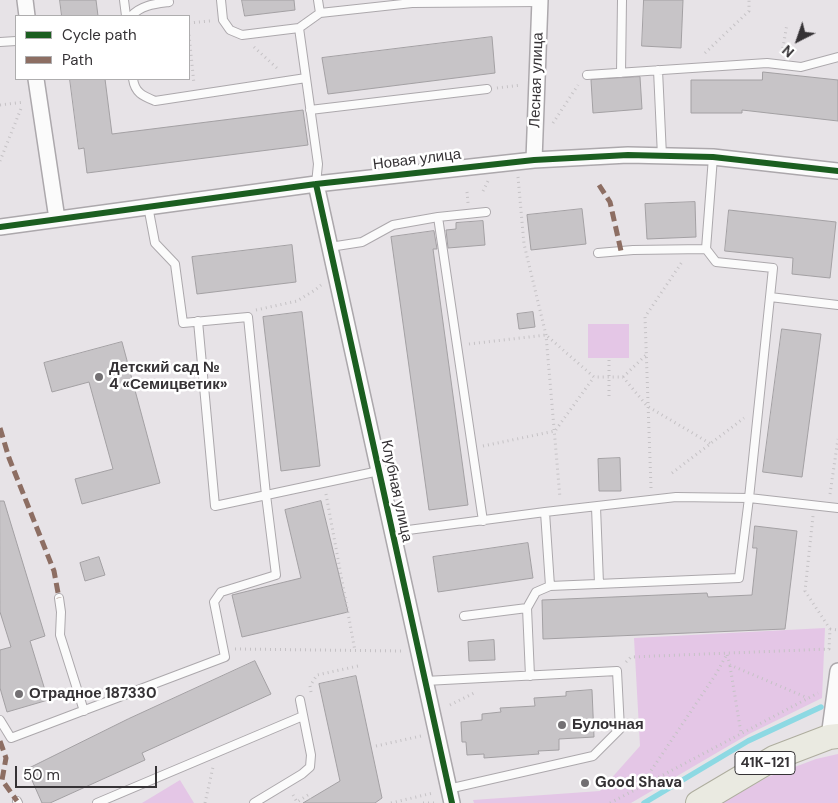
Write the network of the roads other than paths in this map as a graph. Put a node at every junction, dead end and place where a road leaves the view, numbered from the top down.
1 (25, 0) edge
2 (124, 0) edge
3 (221, 0) edge
4 (318, 0) edge
5 (622, 0) edge
6 (412, 1) edge
7 (540, 1) edge
8 (169, 2) dead end
9 (320, 13) junction
10 (27, 15) edge
11 (126, 15) edge
12 (132, 15) edge
13 (299, 28) junction
14 (15, 41) edge
15 (0, 42) edge
16 (838, 57) edge
17 (658, 70) junction
18 (620, 72) junction
19 (586, 75) road end
20 (306, 78) junction
21 (36, 80) edge
22 (133, 80) edge
23 (487, 89) road end
24 (310, 110) junction
25 (662, 156) junction
26 (713, 157) junction
27 (534, 160) junction
28 (838, 171) edge
29 (316, 184) junction
30 (148, 206) junction
31 (486, 212) dead end
32 (438, 217) junction
33 (57, 219) junction
34 (0, 227) edge
35 (330, 247) junction
36 (706, 249) junction
37 (598, 253) dead end
38 (770, 297) junction
39 (838, 305) edge
40 (198, 321) junction
41 (379, 471) junction
42 (266, 495) junction
43 (749, 498) junction
44 (596, 506) junction
45 (838, 508) edge
46 (545, 512) junction
47 (482, 521) junction
48 (392, 532) junction
49 (599, 584) junction
50 (550, 586) junction
51 (59, 598) dead end
52 (527, 608) junction
53 (464, 616) dead end
54 (838, 672) edge
55 (530, 676) junction
56 (425, 681) junction
57 (300, 700) dead end
58 (84, 711) junction
59 (303, 716) junction
60 (0, 720) edge
61 (834, 736) edge
62 (450, 796) edge
63 (97, 803) edge
64 (254, 803) edge
65 (698, 803) edge

1 - 10 street
2 - 11 lane
3 - 13 lane
4 - 9 lane
5 - 18 lane
6 - 7 lane
6 - 9 lane
7 - 27 street, Лесная улица
8 - 12 lane
9 - 13 lane
13 - 20 lane
14 - 15 lane
16 - 17 lane
17 - 18 lane
17 - 25 lane
18 - 19 lane
20 - 22 lane
20 - 24 lane
21 - 33 street
23 - 24 lane
24 - 29 lane
25 - 26 street, Новая улица
25 - 27 street, Новая улица
26 - 28 street, Новая улица
26 - 36 lane
27 - 29 street, Новая улица
29 - 30 street, Новая улица
29 - 35 street, Клубная улица
30 - 33 street, Новая улица
30 - 40 lane
31 - 32 lane
32 - 35 lane
32 - 47 lane
33 - 34 street, Новая улица
35 - 41 street, Клубная улица
36 - 37 lane
36 - 38 lane
38 - 39 lane
38 - 43 lane
40 - 42 lane
40 - 42 lane
41 - 42 lane
41 - 48 street, Клубная улица
42 - 58 lane
43 - 44 lane
43 - 45 lane
43 - 49 lane
44 - 46 lane
44 - 49 lane
46 - 47 lane
46 - 50 lane
47 - 48 lane
48 - 56 street, Клубная улица
49 - 50 lane
50 - 52 lane
51 - 58 lane
52 - 53 lane
52 - 55 lane
54 - 61 street
55 - 56 lane
55 - 62 lane
56 - 62 street, Клубная улица
57 - 59 lane
58 - 60 lane
59 - 63 lane
59 - 64 lane
61 - 65 main road, 41К-121

